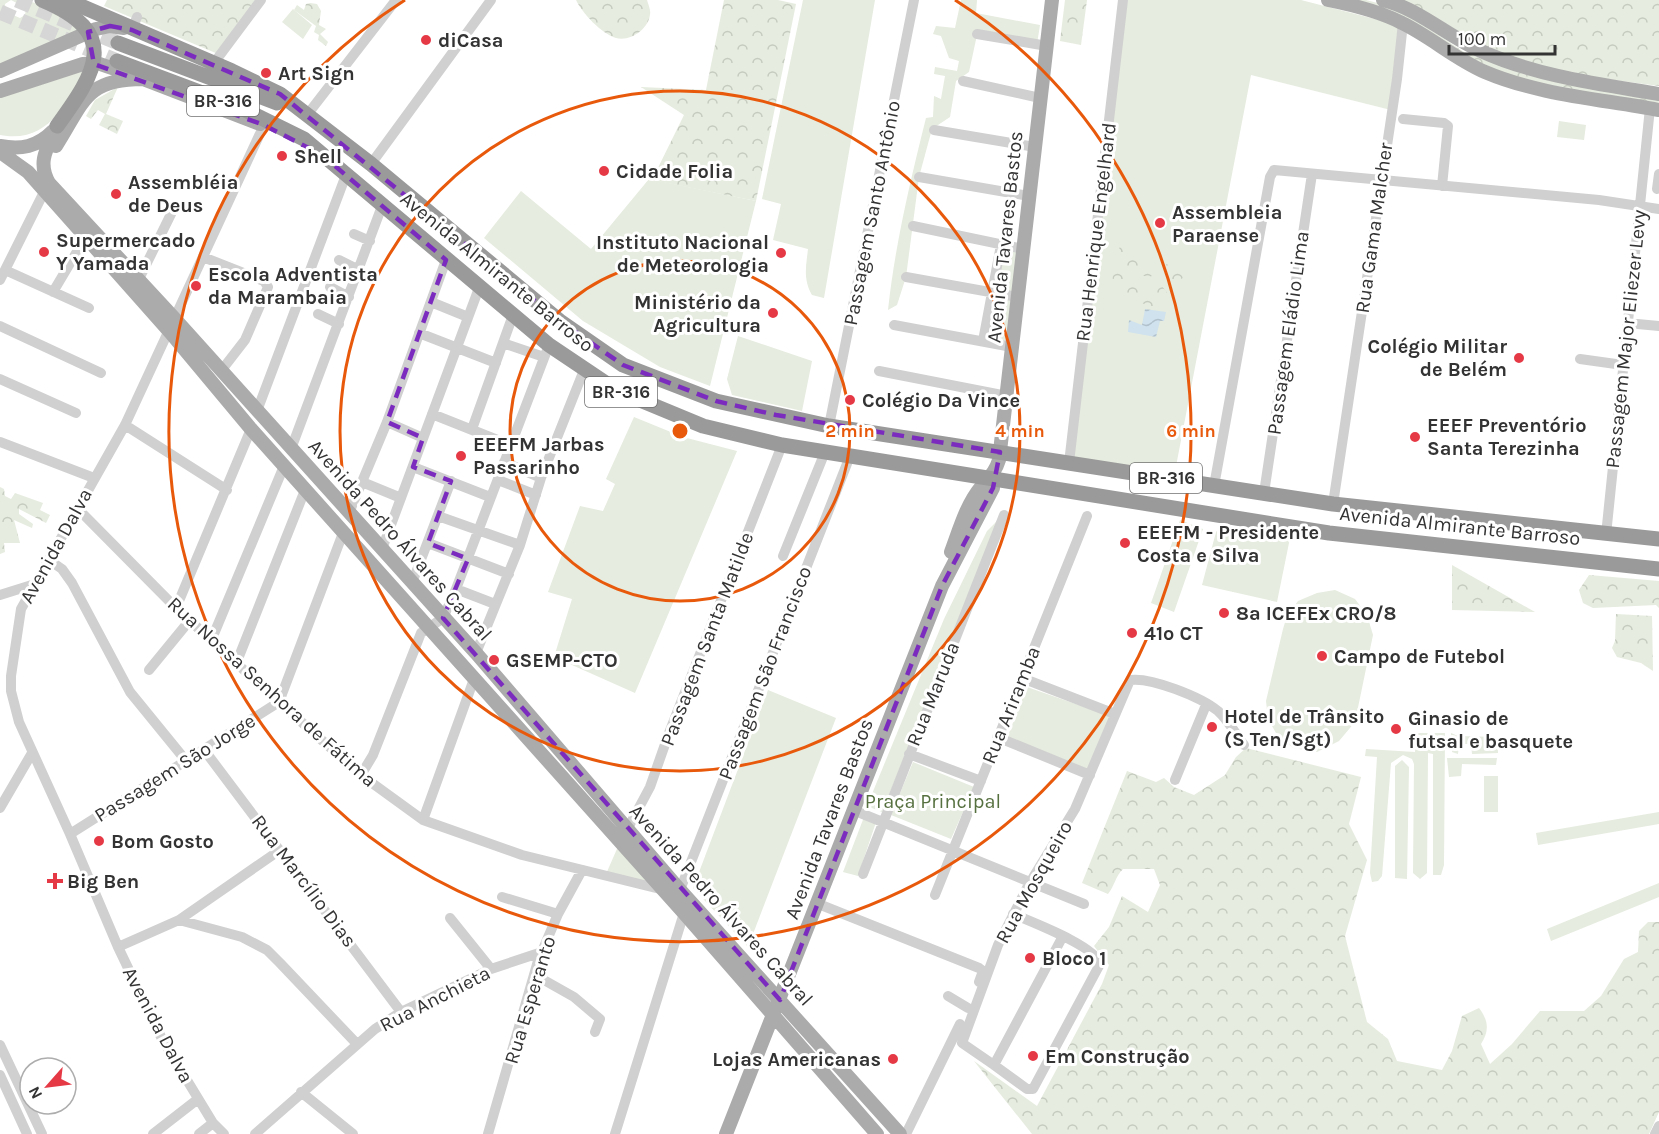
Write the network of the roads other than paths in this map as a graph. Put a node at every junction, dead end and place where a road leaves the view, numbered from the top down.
1 (42, 0) edge
2 (67, 0) edge
3 (261, 0) edge
4 (396, 0) edge
5 (491, 0) edge
6 (914, 0) edge
7 (1052, 0) edge
8 (1123, 0) edge
9 (1328, 0) edge
10 (1383, 0) edge
11 (83, 3) edge
12 (1403, 23) junction
13 (135, 24) junction
14 (977, 34) dead end
15 (118, 43) tunnel mouth
16 (1047, 46) junction
17 (117, 60) tunnel mouth
18 (214, 63) junction
19 (0, 71) edge
20 (143, 79) junction
21 (963, 81) dead end
22 (0, 91) edge
23 (1659, 94) edge
24 (1040, 98) junction
25 (1653, 113) edge
26 (307, 116) junction
27 (1403, 118) dead end
28 (264, 125) junction
29 (57, 127) junction
30 (934, 130) dead end
31 (1659, 130) edge
32 (0, 140) edge
33 (0, 146) edge
34 (1035, 147) junction
35 (0, 152) edge
36 (322, 155) junction
37 (0, 161) edge
38 (371, 164) junction
39 (1312, 174) junction
40 (1659, 174) edge
41 (346, 175) junction
42 (919, 177) dead end
43 (1380, 181) junction
44 (1442, 186) junction
45 (1657, 189) dead end
46 (42, 196) junction
47 (1029, 196) junction
48 (382, 206) junction
49 (1640, 206) junction
50 (1659, 209) edge
51 (172, 212) dead end
52 (74, 225) junction
53 (913, 226) dead end
54 (354, 234) dead end
55 (85, 238) junction
56 (370, 241) junction
57 (1001, 245) junction
58 (109, 247) junction
59 (1023, 249) junction
60 (204, 257) junction
61 (339, 260) dead end
62 (446, 260) junction
63 (359, 270) junction
64 (3, 275) edge
65 (906, 278) dead end
66 (139, 279) junction
67 (330, 287) dead end
68 (479, 288) junction
69 (53, 292) junction
70 (994, 292) junction
71 (349, 297) junction
72 (1018, 297) junction
73 (431, 302) junction
74 (89, 308) dead end
75 (318, 314) dead end
76 (513, 315) junction
77 (468, 317) junction
78 (1627, 323) junction
79 (339, 324) junction
80 (172, 325) junction
81 (894, 325) dead end
82 (0, 326) edge
83 (1659, 326) edge
84 (419, 333) junction
85 (983, 341) junction
86 (503, 343) junction
87 (458, 347) junction
88 (1012, 347) junction
89 (547, 351) junction
90 (1580, 359) dead end
91 (496, 363) junction
92 (1623, 365) junction
93 (584, 370) junction
94 (221, 371) junction
95 (879, 371) dead end
96 (101, 373) dead end
97 (0, 379) edge
98 (1007, 396) junction
99 (257, 411) junction
100 (76, 413) dead end
101 (432, 414) junction
102 (387, 422) junction
103 (125, 425) junction
104 (829, 426) junction
105 (251, 429) junction
106 (472, 429) junction
107 (423, 438) junction
108 (0, 442) edge
109 (510, 445) junction
110 (782, 445) junction
111 (291, 449) junction
112 (825, 452) junction
113 (1000, 452) junction
114 (850, 456) junction
115 (504, 462) junction
116 (1069, 463) junction
117 (284, 466) junction
118 (413, 468) junction
119 (992, 477) junction
120 (93, 478) junction
121 (542, 478) junction
122 (498, 480) junction
123 (451, 481) junction
124 (362, 482) junction
125 (1214, 486) junction
126 (227, 490) junction
127 (305, 490) junction
128 (1264, 493) junction
129 (536, 495) junction
130 (490, 497) junction
131 (401, 498) junction
132 (1333, 504) junction
133 (79, 510) junction
134 (349, 513) junction
135 (1004, 515) dead end
136 (438, 516) junction
137 (1087, 516) dead end
138 (478, 531) junction
139 (344, 533) junction
140 (1606, 535) junction
141 (1659, 539) edge
142 (428, 543) junction
143 (520, 545) junction
144 (382, 549) junction
145 (783, 556) dead end
146 (468, 559) junction
147 (49, 560) junction
148 (1659, 569) edge
149 (509, 574) junction
150 (412, 583) junction
151 (35, 584) junction
152 (456, 590) junction
153 (0, 595) edge
154 (495, 604) junction
155 (176, 608) junction
156 (443, 618) junction
157 (190, 620) junction
158 (428, 627) junction
159 (211, 641) junction
160 (476, 653) junction
161 (237, 664) junction
162 (149, 670) dead end
163 (1022, 678) junction
164 (474, 679) junction
165 (279, 702) junction
166 (1206, 705) junction
167 (1115, 714) junction
168 (997, 737) junction
169 (1244, 745) dead end
170 (205, 751) junction
171 (32, 753) junction
172 (909, 754) junction
173 (187, 762) junction
174 (361, 775) junction
175 (1090, 775) junction
176 (1175, 780) dead end
177 (981, 781) junction
178 (0, 808) edge
179 (853, 810) junction
180 (423, 820) junction
181 (883, 822) junction
182 (627, 830) junction
183 (70, 834) junction
184 (280, 850) junction
185 (953, 850) junction
186 (582, 870) junction
187 (863, 874) dead end
188 (1029, 884) junction
189 (660, 889) junction
190 (680, 890) junction
191 (935, 895) dead end
192 (502, 897) dead end
193 (816, 903) junction
194 (1084, 904) dead end
195 (684, 913) junction
196 (558, 914) junction
197 (1013, 914) junction
198 (450, 918) dead end
199 (178, 920) junction
200 (1063, 936) junction
201 (118, 948) junction
202 (542, 952) junction
203 (491, 969) junction
204 (535, 975) junction
205 (948, 996) dead end
206 (780, 1000) junction
207 (968, 1008) junction
208 (401, 1012) junction
209 (773, 1015) junction
210 (595, 1032) dead end
211 (357, 1044) junction
212 (0, 1045) edge
213 (994, 1065) junction
214 (0, 1075) edge
215 (300, 1092) junction
216 (198, 1099) junction
217 (213, 1123) junction
218 (1659, 1126) edge
219 (871, 1132) edge
220 (27, 1134) edge
221 (42, 1134) edge
222 (153, 1134) edge
223 (199, 1134) edge
224 (224, 1134) edge
225 (255, 1134) edge
226 (353, 1134) edge
227 (488, 1134) edge
228 (615, 1134) edge
229 (726, 1134) edge
230 (900, 1134) edge
231 (906, 1134) edge
232 (1655, 1134) edge

1 - 29 highway, bridge
2 - 11 highway, Avenida Almirante Barroso / BR-316
3 - 18 street
4 - 26 street
5 - 38 street
6 - 104 street, Passagem Santo Antônio
7 - 16 main road, Avenida Tavares Bastos
8 - 116 street, Rua Henrique Engelhard
9 - 12 main road
10 - 23 main road
11 - 13 highway, Avenida Almirante Barroso / BR-316
12 - 25 main road
12 - 43 street, Rua Gama Malcher
13 - 18 highway, Avenida Almirante Barroso / BR-316
13 - 19 main road
14 - 16 street
15 - 26 highway, Avenida Almirante Barroso / BR-316
16 - 24 main road, Avenida Tavares Bastos
17 - 36 highway, Avenida Almirante Barroso / BR-316
18 - 26 highway, Avenida Almirante Barroso / BR-316
20 - 22 main road
20 - 28 main road
20 - 58 main road
21 - 24 street
24 - 34 main road, Avenida Tavares Bastos
25 - 31 street
25 - 49 street, Passagem Major Eliezer Levy
26 - 38 highway, Avenida Almirante Barroso / BR-316
27 - 44 street
28 - 36 main road
28 - 60 street, Avenida Dalva
29 - 32 main road
29 - 33 main road
29 - 58 main road, Avenida Pedro Álvares Cabral
30 - 34 street
34 - 47 main road, Avenida Tavares Bastos
35 - 52 main road
36 - 41 highway, Avenida Almirante Barroso / BR-316
37 - 46 main road
38 - 104 highway, Avenida Almirante Barroso / BR-316
39 - 43 street
39 - 125 street
39 - 128 street, Passagem Eládio Lima
40 - 45 street
41 - 48 highway, Avenida Almirante Barroso / BR-316
41 - 99 street
42 - 47 street
43 - 44 street
43 - 132 street, Rua Gama Malcher
44 - 49 street
46 - 52 main road
46 - 64 street
47 - 59 main road, Avenida Tavares Bastos
48 - 56 street
48 - 62 highway, Avenida Almirante Barroso / BR-316
49 - 50 street
49 - 78 street, Passagem Major Eliezer Levy
51 - 66 street
52 - 55 main road, Avenida Pedro Álvares Cabral
53 - 57 street
54 - 56 street
55 - 69 street
55 - 80 main road, Avenida Pedro Álvares Cabral
56 - 63 street
57 - 59 street
57 - 70 street
58 - 66 main road, Avenida Pedro Álvares Cabral
59 - 72 main road, Avenida Tavares Bastos
60 - 80 street, Avenida Dalva
60 - 94 street
61 - 63 street
62 - 68 highway, Avenida Almirante Barroso / BR-316
62 - 73 street
63 - 71 street
64 - 69 street
65 - 70 street
66 - 80 main road, Avenida Pedro Álvares Cabral
67 - 71 street
68 - 76 highway, Avenida Almirante Barroso / BR-316
68 - 77 street
69 - 74 street
70 - 72 street
70 - 85 street
71 - 79 street
72 - 88 main road, Avenida Tavares Bastos
73 - 77 street
73 - 84 street
75 - 79 street
76 - 86 street
76 - 89 highway, Avenida Almirante Barroso / BR-316
77 - 87 street
78 - 83 street
78 - 92 street, Passagem Major Eliezer Levy
79 - 111 street
80 - 94 main road, Avenida Pedro Álvares Cabral
80 - 103 street, Avenida Dalva
80 - 105 main road, Avenida Pedro Álvares Cabral
81 - 85 street
82 - 96 street
84 - 87 street
84 - 102 street
85 - 88 street
86 - 89 street
86 - 91 street
87 - 91 street
87 - 101 street
88 - 98 main road, Avenida Tavares Bastos
89 - 93 highway, Avenida Almirante Barroso / BR-316
89 - 109 street
90 - 92 street
91 - 106 street
92 - 140 street, Passagem Major Eliezer Levy
93 - 110 highway, Avenida Almirante Barroso / BR-316
93 - 121 street
94 - 99 main road, Avenida Pedro Álvares Cabral
95 - 98 street
97 - 100 street
98 - 113 main road, Avenida Tavares Bastos
99 - 111 main road, Avenida Pedro Álvares Cabral
101 - 106 street
101 - 107 street
102 - 107 street
102 - 124 street
103 - 120 street, Avenida Dalva
103 - 126 street
104 - 113 highway, Avenida Almirante Barroso / BR-316
105 - 117 main road, Avenida Pedro Álvares Cabral
105 - 126 street
106 - 109 street
107 - 118 street
108 - 120 street
109 - 115 street
110 - 112 highway, Avenida Almirante Barroso / BR-316
110 - 182 street, Passagem Santa Matilde
111 - 134 main road, Avenida Pedro Álvares Cabral
112 - 114 highway, Avenida Almirante Barroso / BR-316
112 - 145 street
113 - 116 highway, Avenida Almirante Barroso / BR-316
113 - 119 main road, Avenida Tavares Bastos
114 - 119 highway, Avenida Almirante Barroso / BR-316
114 - 190 street, Passagem São Francisco
115 - 121 street
115 - 122 street
116 - 125 highway, Avenida Almirante Barroso / BR-316
117 - 127 main road, Avenida Pedro Álvares Cabral
117 - 159 street
118 - 123 street
118 - 131 street
119 - 148 highway, Avenida Almirante Barroso / BR-316
119 - 179 main road, Avenida Tavares Bastos
120 - 133 street, Avenida Dalva
121 - 129 street
122 - 129 street
122 - 130 street
123 - 130 street
123 - 136 street
124 - 131 street
124 - 134 street
125 - 128 highway, Avenida Almirante Barroso / BR-316
126 - 155 street
127 - 139 main road, Avenida Pedro Álvares Cabral
127 - 161 street
128 - 132 highway, Avenida Almirante Barroso / BR-316
129 - 143 street
130 - 138 street
131 - 144 street
132 - 140 highway, Avenida Almirante Barroso
133 - 147 street, Avenida Dalva
133 - 155 street, Rua Nossa Senhora de Fátima
134 - 144 main road, Avenida Pedro Álvares Cabral
135 - 172 street, Rua Maruda
136 - 138 street
136 - 142 street
137 - 163 street, Rua Ariramba
138 - 143 street
138 - 146 street
139 - 158 main road, Avenida Pedro Álvares Cabral
139 - 165 street
140 - 141 highway, Avenida Almirante Barroso
142 - 146 street
142 - 150 street
143 - 149 street
144 - 150 main road, Avenida Pedro Álvares Cabral
146 - 149 street
146 - 152 street
147 - 151 street, Avenida Dalva
147 - 173 street
149 - 154 street
150 - 156 main road, Avenida Pedro Álvares Cabral
151 - 153 street
151 - 171 street, Avenida Dalva
152 - 154 street
152 - 156 street
154 - 160 street
155 - 157 street, Rua Nossa Senhora de Fátima
156 - 158 street
156 - 160 main road, Avenida Pedro Álvares Cabral
157 - 159 street, Rua Nossa Senhora de Fátima
157 - 162 street
158 - 164 main road, Avenida Pedro Álvares Cabral
158 - 174 street
159 - 161 street, Rua Nossa Senhora de Fátima
160 - 182 main road, Avenida Pedro Álvares Cabral
161 - 165 street, Rua Nossa Senhora de Fátima
163 - 167 street
163 - 168 street, Rua Ariramba
164 - 180 street
164 - 189 main road, Avenida Pedro Álvares Cabral
165 - 170 street, Passagem São Jorge
165 - 174 street, Rua Nossa Senhora de Fátima
166 - 167 street, Rua Mosqueiro
166 - 169 street, Rua Mosqueiro
166 - 176 street
167 - 175 street, Rua Mosqueiro
168 - 175 street
168 - 177 street, Rua Ariramba
170 - 173 street, Passagem São Jorge
170 - 184 street, Rua Marcílio Dias
171 - 178 street
171 - 183 street, Avenida Dalva
172 - 177 street
172 - 181 street, Rua Maruda
173 - 183 street, Passagem São Jorge
174 - 180 street, Rua Nossa Senhora de Fátima
175 - 188 street, Rua Mosqueiro
177 - 185 street, Rua Ariramba
179 - 181 street
179 - 193 main road, Avenida Tavares Bastos
180 - 186 street, Rua Nossa Senhora de Fátima
181 - 185 street
181 - 187 street, Rua Maruda
182 - 190 main road, Avenida Pedro Álvares Cabral
183 - 201 street, Avenida Dalva
184 - 199 street
184 - 208 street, Rua Marcílio Dias
185 - 188 street
185 - 191 street, Rua Ariramba
186 - 189 street, Rua Nossa Senhora de Fátima
186 - 196 street, Rua Esperanto
188 - 194 street
188 - 197 street, Rua Mosqueiro
189 - 195 main road, Avenida Pedro Álvares Cabral
190 - 206 main road, Avenida Pedro Álvares Cabral
192 - 196 street
193 - 206 main road, Avenida Tavares Bastos
193 - 207 street
195 - 209 main road, Avenida Pedro Álvares Cabral
195 - 228 street
196 - 202 street, Rua Esperanto
197 - 200 street
197 - 213 street, Rua Mosqueiro
198 - 203 street
199 - 201 street
199 - 211 street
200 - 213 street
200 - 213 street
201 - 216 street, Avenida Dalva
202 - 203 street, Rua Anchieta
202 - 204 street, Rua Esperanto
203 - 208 street, Rua Anchieta
204 - 210 street
204 - 227 street, Rua Esperanto
205 - 207 street
206 - 209 main road, Avenida Tavares Bastos
206 - 230 main road, Avenida Pedro Álvares Cabral
207 - 231 street
208 - 211 street, Rua Anchieta
209 - 219 main road, Avenida Pedro Álvares Cabral
209 - 229 main road, Avenida Tavares Bastos
211 - 215 street, Rua Anchieta
212 - 221 street
214 - 220 street
215 - 225 street, Rua Anchieta
215 - 226 street
216 - 217 street, Avenida Dalva
216 - 222 street
217 - 223 street
217 - 224 street, Avenida Dalva
218 - 232 street

